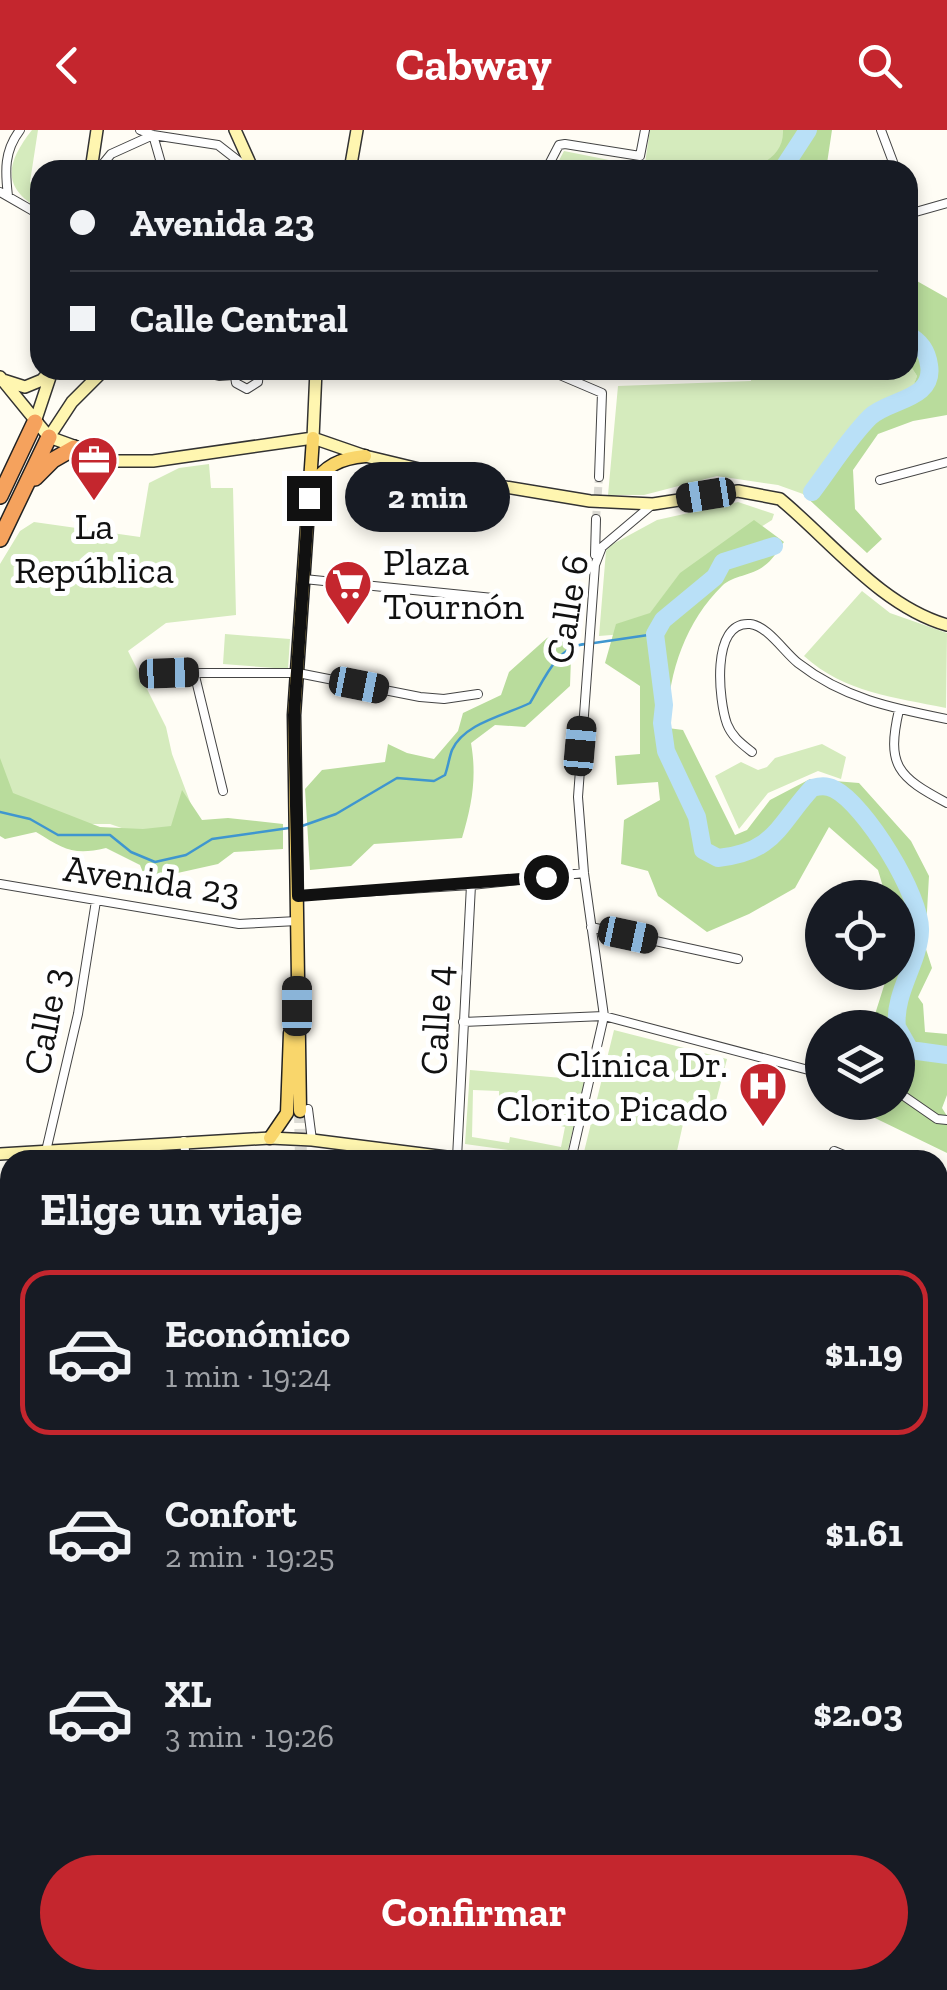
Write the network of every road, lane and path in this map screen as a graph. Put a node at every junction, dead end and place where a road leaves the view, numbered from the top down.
1 (20, 130) edge
2 (96, 130) edge
3 (140, 130) edge
4 (236, 130) edge
5 (357, 130) edge
6 (645, 130) edge
7 (881, 130) edge
8 (153, 136) junction
9 (95, 160) edge
10 (105, 160) edge
11 (160, 160) edge
12 (238, 160) edge
13 (247, 160) edge
14 (352, 160) edge
15 (552, 160) edge
16 (892, 160) edge
17 (4, 194) edge
18 (947, 203) edge
19 (30, 210) edge
20 (918, 211) edge
21 (0, 378) edge
22 (42, 380) edge
23 (49, 380) edge
24 (94, 380) edge
25 (237, 380) edge
26 (258, 380) edge
27 (316, 380) edge
28 (571, 380) edge
29 (35, 422) junction
30 (49, 437) junction
31 (313, 438) junction
32 (74, 448) junction
33 (365, 456) junction
34 (947, 462) edge
35 (599, 478) tunnel mouth
36 (880, 480) dead end
37 (28, 483) junction
38 (310, 489) junction
39 (0, 496) edge
40 (653, 504) junction
41 (596, 519) tunnel mouth
42 (0, 539) edge
43 (595, 565) junction
44 (304, 579) junction
45 (493, 598) dead end
46 (947, 625) edge
47 (194, 672) junction
48 (298, 672) junction
49 (146, 680) dead end
50 (478, 694) dead end
51 (900, 710) junction
52 (947, 719) edge
53 (752, 752) dead end
54 (222, 791) dead end
55 (947, 803) edge
56 (584, 873) junction
57 (0, 884) edge
58 (471, 885) junction
59 (298, 896) junction
60 (96, 901) junction
61 (297, 921) junction
62 (591, 927) junction
63 (297, 946) junction
64 (738, 959) dead end
65 (604, 1016) junction
66 (463, 1022) junction
67 (805, 1069) edge
68 (915, 1104) edge
69 (304, 1110) joint
70 (947, 1120) edge
71 (270, 1138) junction
72 (286, 1138) junction
73 (312, 1140) junction
74 (184, 1141) junction
75 (46, 1150) edge
76 (126, 1150) edge
77 (185, 1150) edge
78 (281, 1150) edge
79 (315, 1150) edge
80 (392, 1150) edge
81 (456, 1150) edge
82 (573, 1150) edge

1 - 17 street
2 - 9 main road
3 - 8 street
4 - 13 main road
5 - 14 main road
6 - 15 street
7 - 16 street
8 - 10 street
8 - 11 street
8 - 12 street
17 - 19 street
18 - 20 street
21 - 22 main road
21 - 29 main road
23 - 29 main road
24 - 30 main road
25 - 26 street
27 - 31 main road
28 - 35 street
29 - 30 main road
29 - 39 highway
30 - 32 main road
30 - 37 highway
31 - 32 main road
31 - 33 main road
31 - 38 main road
32 - 37 highway
33 - 38 main road
33 - 40 main road
34 - 36 street
37 - 42 highway
38 - 44 main road
40 - 43 street, Calle 6
40 - 46 main road
41 - 43 street
43 - 56 street, Calle 6
44 - 45 street
44 - 48 main road
47 - 48 street
47 - 49 street
47 - 54 street
48 - 50 street
48 - 59 main road
51 - 52 street
51 - 53 street
51 - 55 street
56 - 58 street
56 - 62 street, Calle 6
57 - 60 street, Avenida 23
58 - 59 street
58 - 66 street, Calle 4
59 - 61 main road
60 - 61 street, Avenida 23
60 - 75 street, Calle 3
61 - 63 main road
62 - 64 street
62 - 65 street, Calle 6
63 - 69 main road
63 - 71 main road
65 - 66 street
65 - 67 street
65 - 82 street, Calle 6
66 - 81 street, Calle 4
68 - 70 street
69 - 73 street
71 - 72 main road
71 - 74 main road
72 - 73 main road
72 - 78 street
73 - 79 main road
73 - 80 main road
74 - 76 main road
74 - 77 street

